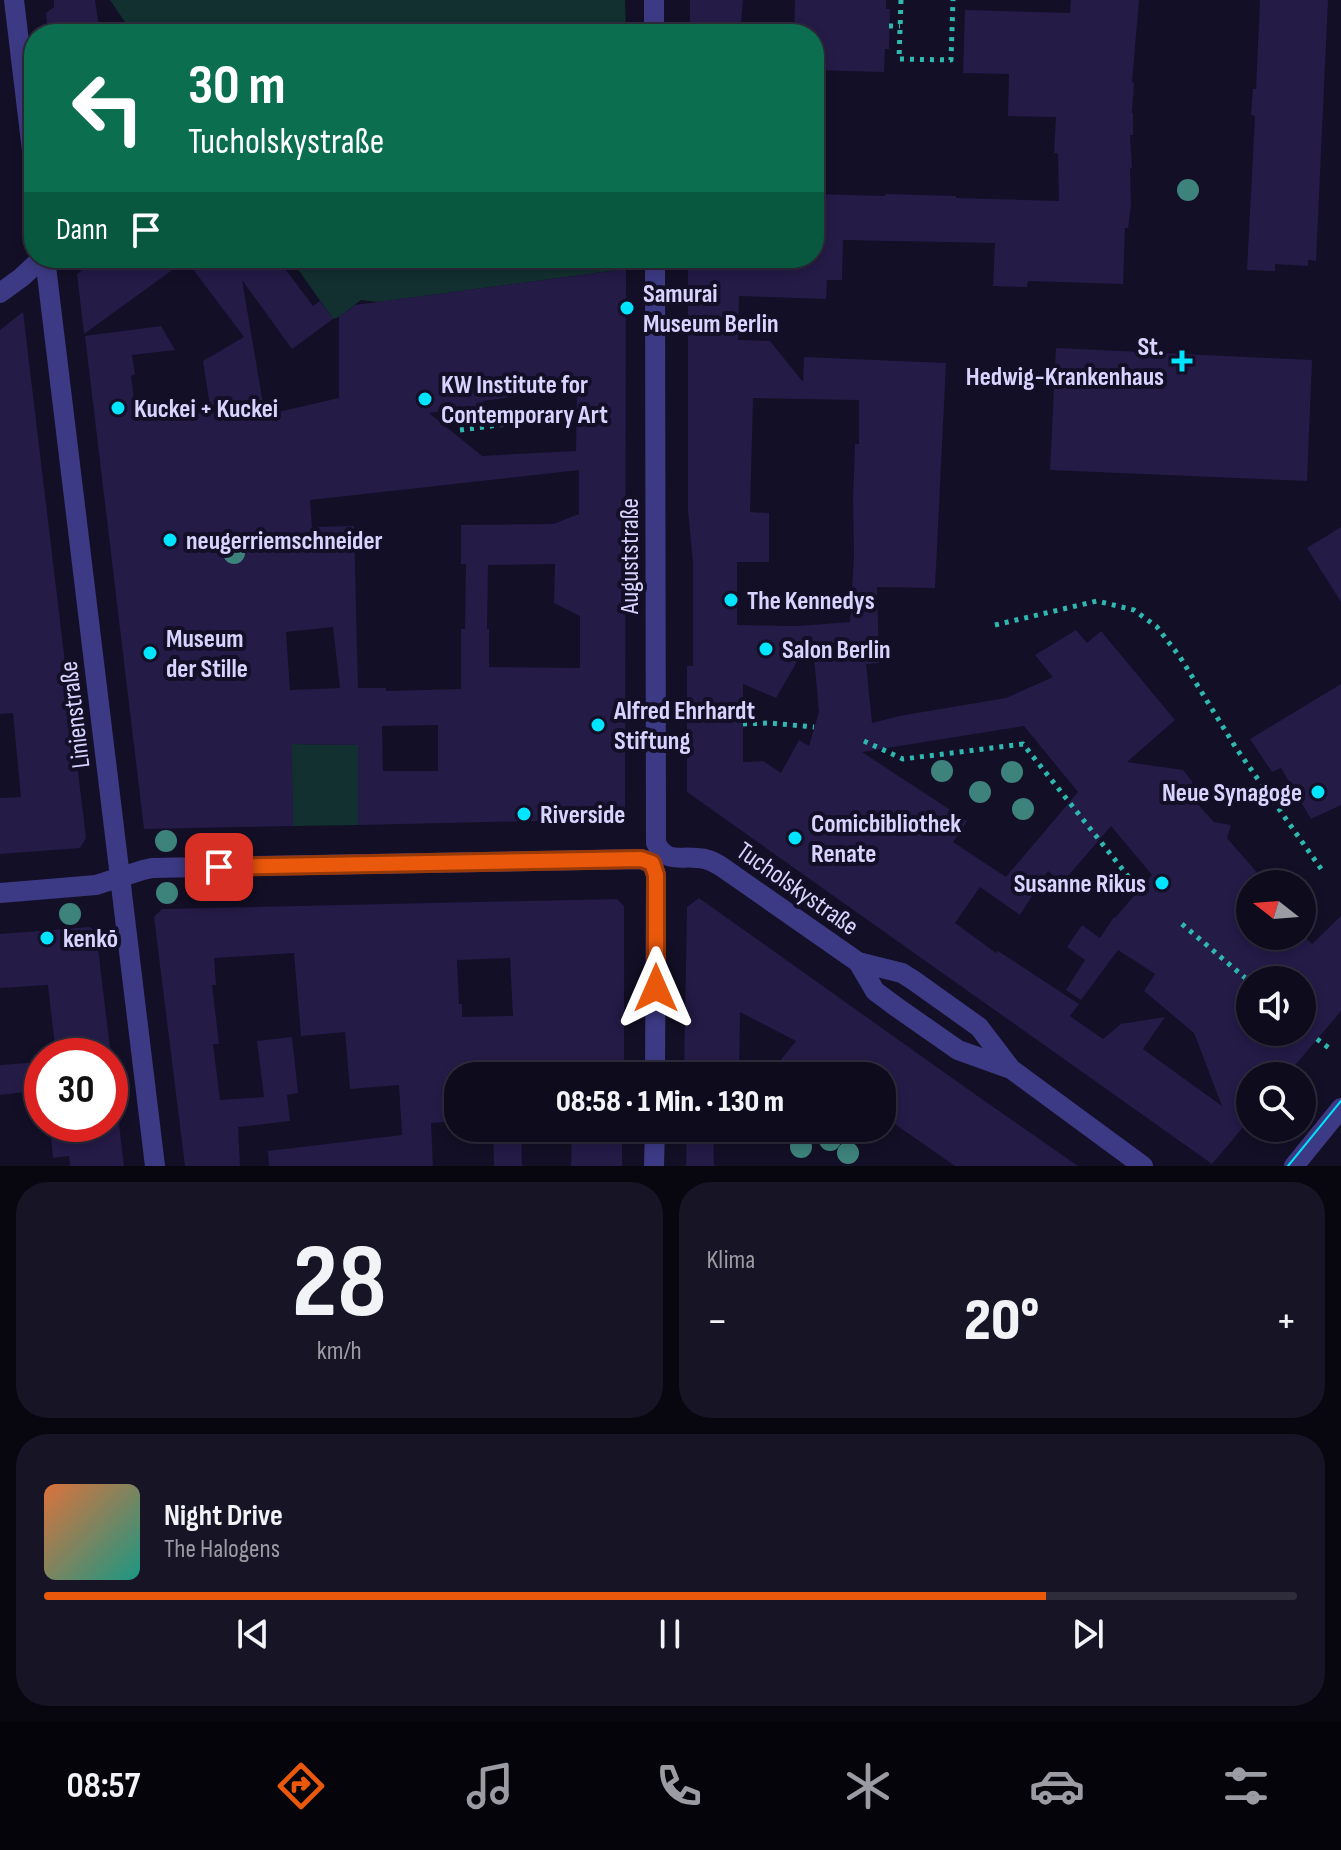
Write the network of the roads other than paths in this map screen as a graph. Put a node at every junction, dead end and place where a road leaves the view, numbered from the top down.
1 (14, 0) edge
2 (654, 0) edge
3 (654, 24) edge
4 (24, 84) edge
5 (32, 268) edge
6 (45, 268) edge
7 (655, 268) edge
8 (0, 293) edge
9 (656, 858) junction
10 (119, 878) junction
11 (0, 893) edge
12 (858, 962) junction
13 (655, 1062) edge
14 (1011, 1069) junction
15 (1341, 1108) edge
16 (655, 1142) edge
17 (155, 1166) edge
18 (654, 1166) edge
19 (1143, 1166) edge
20 (1294, 1166) edge

1 - 4 street
2 - 3 street
5 - 8 street
6 - 10 street, Linienstraße
7 - 9 street, Auguststraße
9 - 10 street, Tucholskystraße
9 - 12 street, Tucholskystraße
9 - 13 street, Auguststraße
10 - 11 street, Tucholskystraße
10 - 17 street, Linienstraße
12 - 14 street, Tucholskystraße
12 - 14 street, Tucholskystraße
14 - 19 street, Tucholskystraße
15 - 20 street
16 - 18 street

